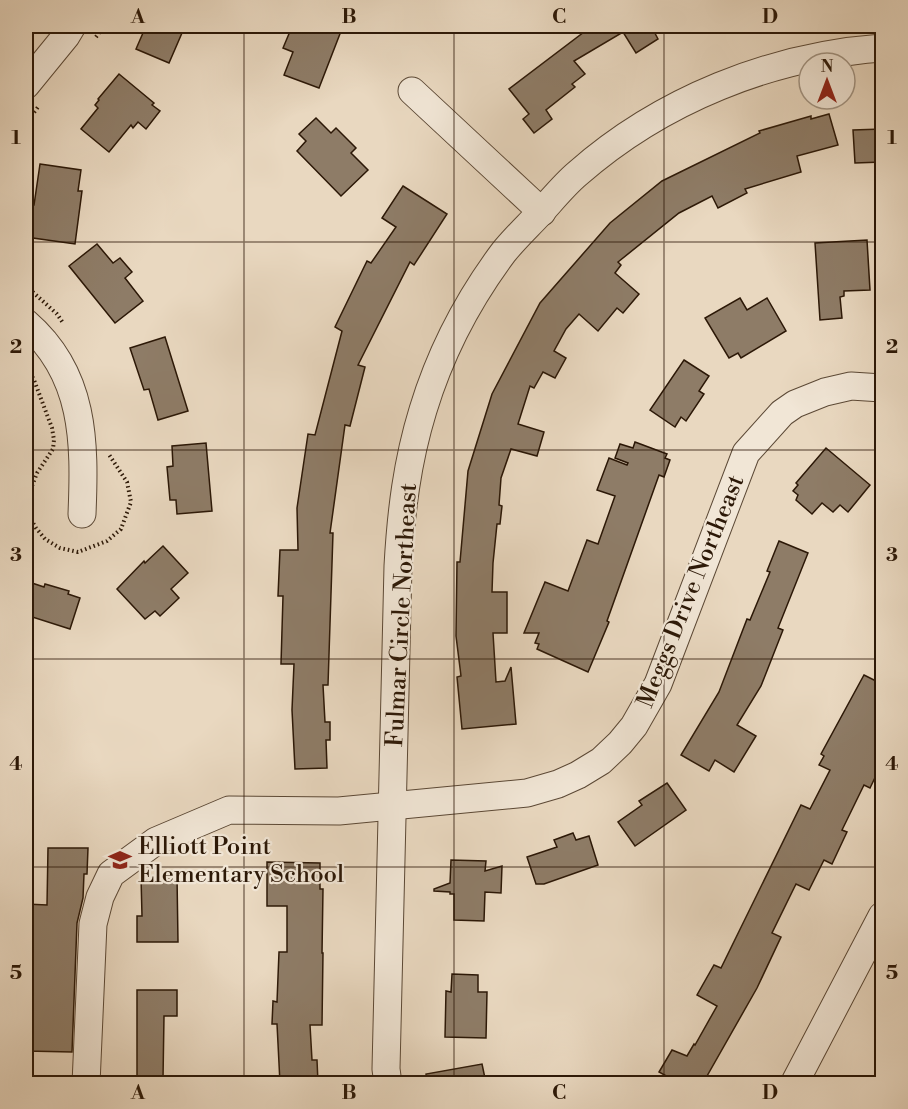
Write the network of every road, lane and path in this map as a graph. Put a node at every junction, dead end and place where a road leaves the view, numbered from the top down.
1 (33, 26) edge
2 (72, 26) edge
3 (26, 34) edge
4 (882, 48) edge
5 (26, 85) edge
6 (412, 91) dead end
7 (542, 212) junction
8 (26, 323) edge
9 (882, 388) edge
10 (82, 514) dead end
11 (393, 805) junction
12 (882, 916) edge
13 (86, 1083) edge
14 (388, 1083) edge
15 (794, 1083) edge

1 - 3 path
2 - 5 street
4 - 7 street, Fulmar Circle Northeast
6 - 7 street
7 - 11 street, Fulmar Circle Northeast
8 - 10 street
9 - 11 street, Meggs Drive Northeast
11 - 13 street, Meggs Drive Northeast
11 - 14 street, Fulmar Circle Northeast
12 - 15 street

